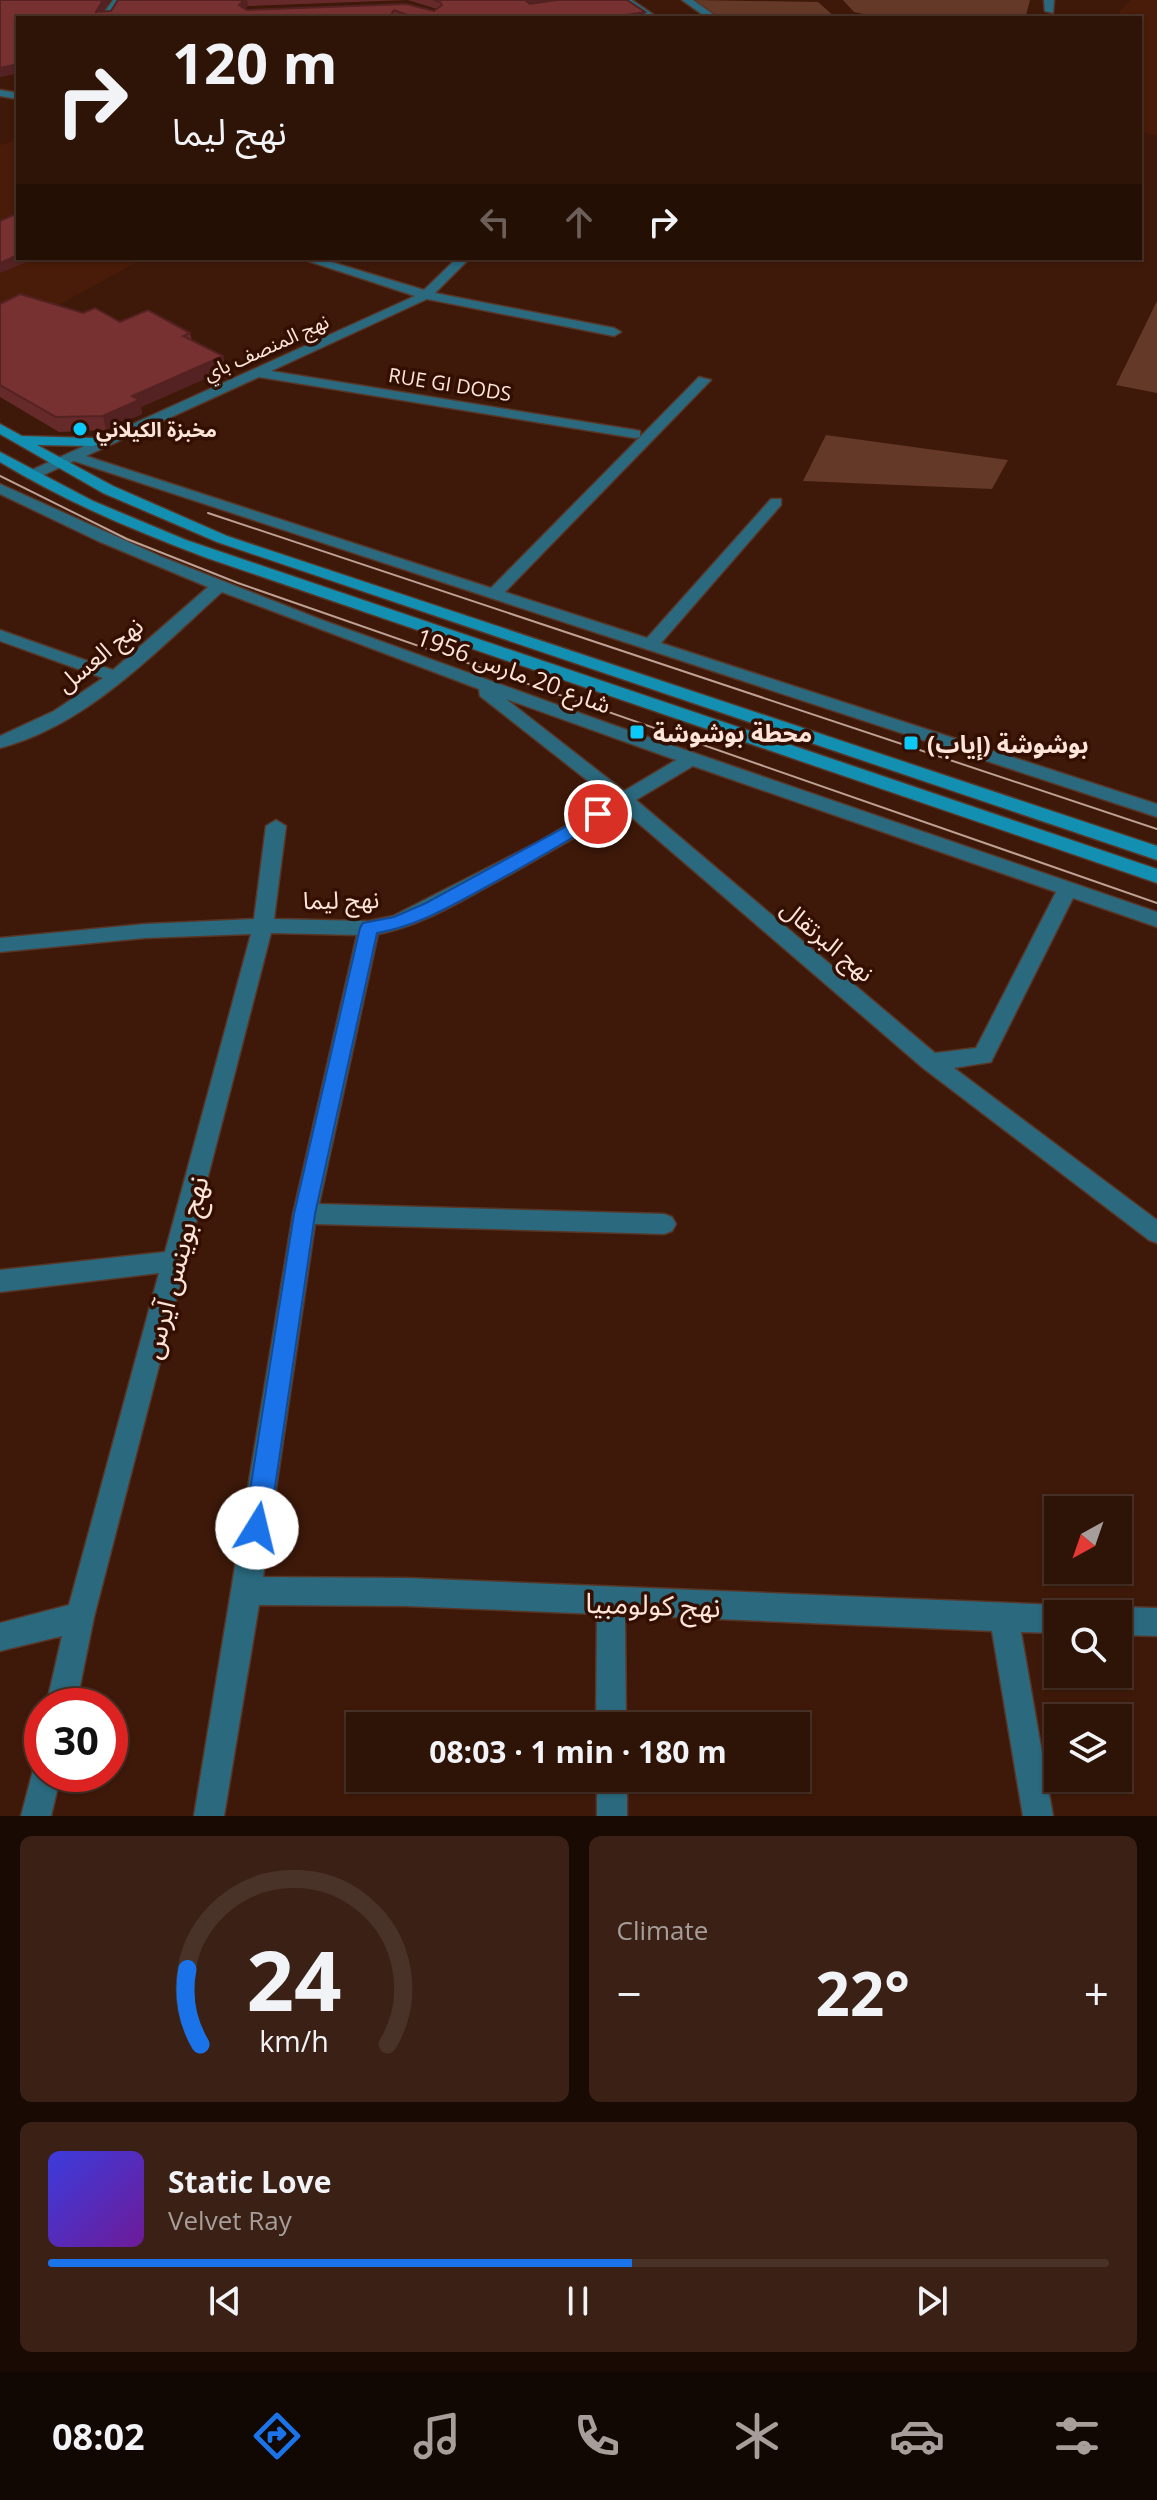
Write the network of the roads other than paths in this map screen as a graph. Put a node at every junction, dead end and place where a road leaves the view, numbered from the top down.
1 (626, 0) edge
2 (687, 0) edge
3 (1049, 0) edge
4 (1050, 11) dead end
5 (650, 16) edge
6 (706, 16) edge
7 (312, 260) edge
8 (462, 260) edge
9 (426, 295) junction
10 (614, 332) dead end
11 (259, 373) junction
12 (704, 380) dead end
13 (0, 428) edge
14 (635, 434) dead end
15 (118, 435) junction
16 (18, 440) junction
17 (0, 456) edge
18 (73, 456) junction
19 (55, 464) junction
20 (32, 475) junction
21 (0, 488) edge
22 (776, 502) dead end
23 (218, 587) junction
24 (495, 593) junction
25 (0, 635) edge
26 (650, 645) junction
27 (114, 676) junction
28 (471, 680) junction
29 (0, 742) edge
30 (690, 759) junction
31 (623, 799) junction
32 (1157, 811) edge
33 (276, 826) dead end
34 (1157, 853) edge
35 (1157, 876) edge
36 (1068, 889) junction
37 (1157, 920) edge
38 (263, 926) junction
39 (369, 928) junction
40 (0, 945) edge
41 (931, 1062) junction
42 (305, 1214) junction
43 (664, 1224) dead end
44 (1157, 1233) edge
45 (176, 1261) junction
46 (0, 1281) edge
47 (247, 1591) junction
48 (611, 1603) junction
49 (80, 1617) junction
50 (1004, 1618) junction
51 (1044, 1619) edge
52 (1132, 1621) edge
53 (1157, 1622) edge
54 (0, 1637) edge
55 (65, 1688) edge
56 (611, 1712) edge
57 (42, 1792) edge
58 (612, 1792) edge
59 (36, 1816) edge
60 (209, 1816) edge
61 (612, 1816) edge
62 (1038, 1816) edge

1 - 5 street
2 - 6 street
3 - 4 street
7 - 9 street
8 - 9 street, نهج المنصف باي
9 - 10 street
9 - 11 street, نهج المنصف باي
11 - 14 street, RUE GI DODS
11 - 15 street, نهج المنصف باي
12 - 24 street
13 - 16 main road, شارع 20 مارس 1956
15 - 16 main road
15 - 18 street, نهج المنصف باي
16 - 19 main road, شارع 20 مارس 1956
17 - 20 main road, شارع 20 مارس 1956
18 - 19 street, نهج المنصف باي
18 - 24 street
19 - 20 street, نهج المنصف باي
19 - 34 main road, شارع 20 مارس 1956
20 - 35 main road, شارع 20 مارس 1956
21 - 23 street, شارع 20 مارس 1956
22 - 26 street
23 - 27 street, نهج العسل
23 - 28 street, شارع 20 مارس 1956
24 - 26 street
25 - 27 street
26 - 32 street
27 - 29 street, نهج العسل
28 - 30 street, شارع 20 مارس 1956
28 - 31 street, نهج البرتقال
30 - 31 street, نهج ليما
30 - 36 street, شارع 20 مارس 1956
31 - 39 street, نهج ليما
31 - 41 street, نهج البرتقال
33 - 38 street, نهج بوينس آيرس
36 - 37 street, شارع 20 مارس 1956
36 - 41 street
38 - 39 street, نهج ليما
38 - 40 street, نهج ليما
38 - 45 street, نهج بوينس آيرس
39 - 42 street
41 - 44 street, نهج البرتقال
42 - 43 street
42 - 47 street
45 - 46 street
45 - 49 street, نهج بوينس آيرس
47 - 48 street, نهج كولومبيا
47 - 60 street
48 - 50 street, نهج كولومبيا
48 - 56 street
49 - 54 street
49 - 55 street, نهج بوينس آيرس
50 - 51 street, نهج كولومبيا
50 - 62 street
52 - 53 street
57 - 59 street
58 - 61 street

